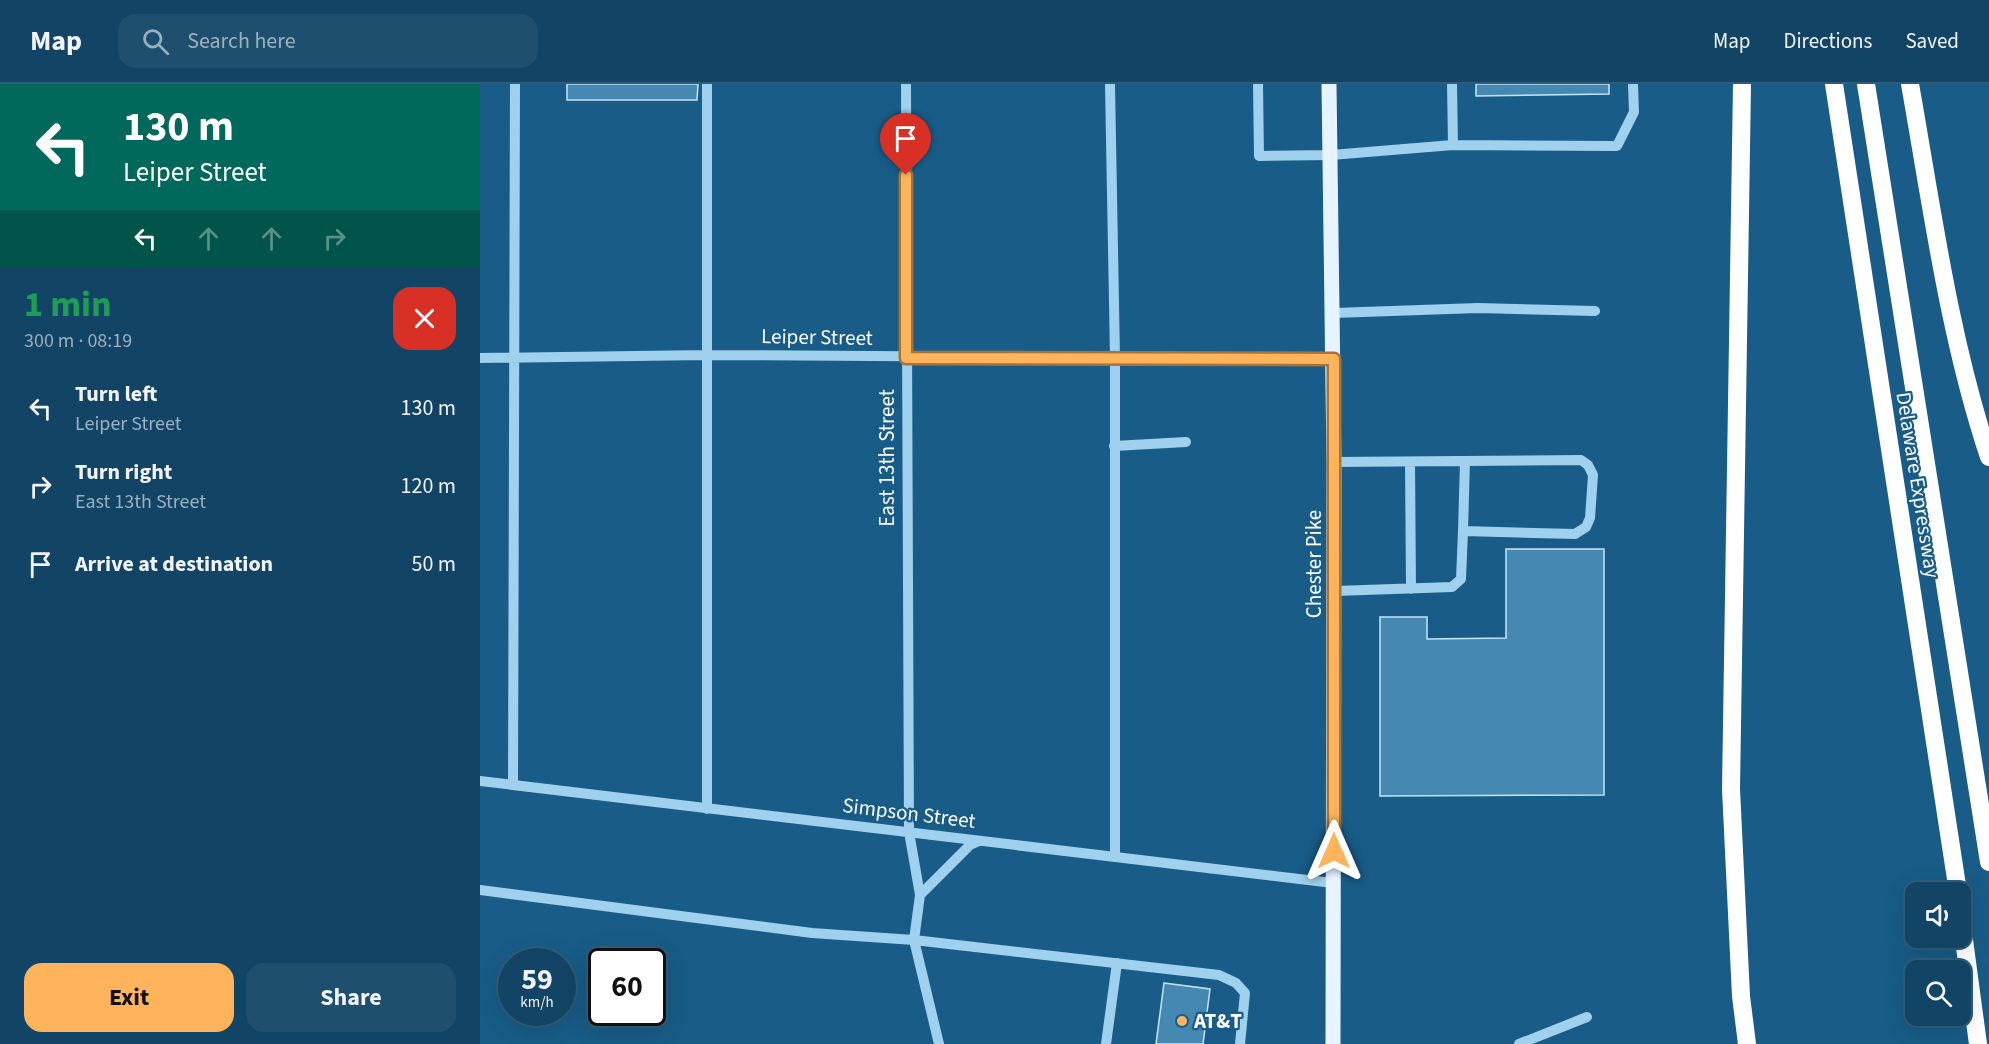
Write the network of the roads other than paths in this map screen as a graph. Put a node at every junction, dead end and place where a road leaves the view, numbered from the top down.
1 (516, 84) edge
2 (706, 84) edge
3 (906, 84) edge
4 (1110, 84) edge
5 (1258, 84) edge
6 (1329, 84) edge
7 (1452, 84) edge
8 (1633, 84) edge
9 (1742, 84) edge
10 (1834, 84) edge
11 (1866, 84) edge
12 (1910, 84) edge
13 (1453, 145) junction
14 (1331, 155) junction
15 (1595, 310) dead end
16 (1334, 313) junction
17 (708, 355) junction
18 (480, 358) edge
19 (515, 358) junction
20 (906, 358) junction
21 (1115, 358) junction
22 (1334, 359) junction
23 (1186, 442) dead end
24 (1114, 446) junction
25 (1989, 457) edge
26 (1465, 461) junction
27 (1334, 462) junction
28 (1410, 462) junction
29 (1463, 531) junction
30 (1411, 589) junction
31 (1335, 591) junction
32 (480, 782) edge
33 (513, 785) junction
34 (707, 809) junction
35 (909, 832) junction
36 (979, 841) junction
37 (1115, 857) junction
38 (1989, 862) edge
39 (1956, 882) edge
40 (1333, 883) junction
41 (480, 890) edge
42 (921, 895) junction
43 (914, 940) junction
44 (1965, 948) edge
45 (1117, 963) junction
46 (1587, 1017) dead end
47 (939, 1044) edge
48 (1106, 1044) edge
49 (1240, 1044) edge
50 (1332, 1044) edge
51 (1519, 1044) edge
52 (1747, 1044) edge
53 (1978, 1044) edge

1 - 19 street
2 - 17 street
3 - 20 street, East 13th Street
4 - 21 street
5 - 14 street
6 - 14 main road, Chester Pike
7 - 13 street
8 - 13 street
9 - 52 highway
10 - 39 highway, Delaware Expressway
11 - 38 highway, Delaware Expressway
12 - 25 highway
13 - 14 street
14 - 16 main road, Chester Pike
15 - 16 street
16 - 22 main road, Chester Pike
17 - 19 street, Leiper Street
17 - 20 street, Leiper Street
17 - 34 street
18 - 19 street, Leiper Street
19 - 33 street
20 - 21 street, Leiper Street
20 - 35 street, East 13th Street
21 - 22 street, Leiper Street
21 - 24 street
22 - 27 main road, Chester Pike
23 - 24 street
24 - 37 street
26 - 28 street
26 - 29 street
26 - 29 street
27 - 28 street
27 - 31 main road, Chester Pike
28 - 30 street
29 - 30 street
30 - 31 street
31 - 40 main road, Chester Pike
32 - 33 street, Simpson Street
33 - 34 street, Simpson Street
34 - 35 street, Simpson Street
35 - 36 street, Simpson Street
35 - 42 street, East 13th Street
36 - 37 street, Simpson Street
36 - 42 street
37 - 40 street, Simpson Street
40 - 50 main road, Chester Pike
41 - 43 street
42 - 43 street, East 13th Street
43 - 45 street
43 - 47 street
44 - 53 highway
45 - 48 street
45 - 49 street
46 - 51 street

